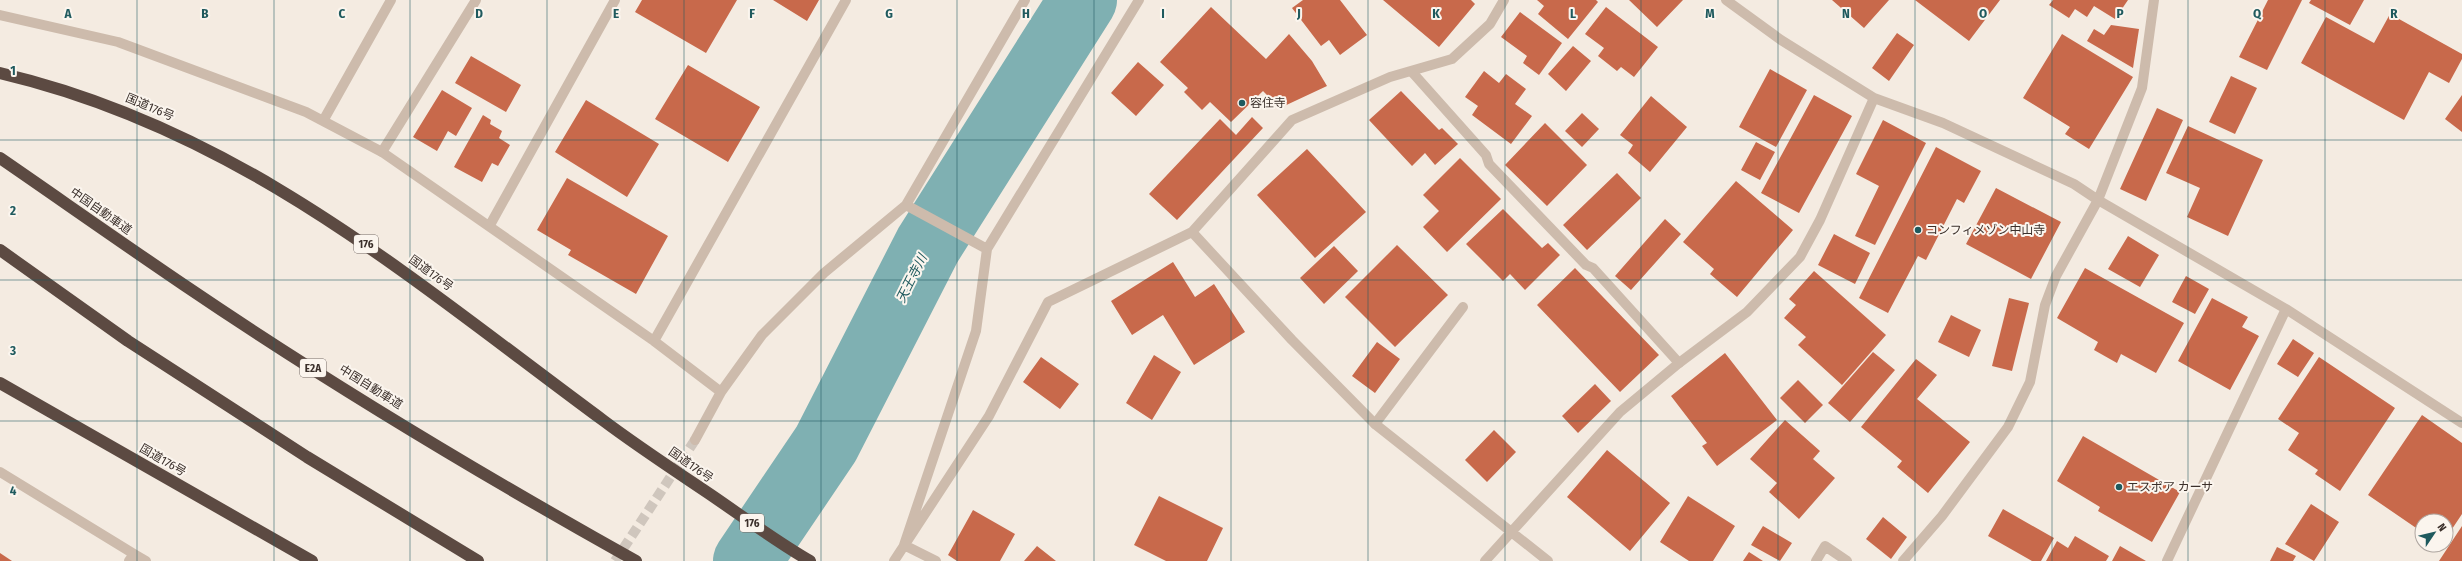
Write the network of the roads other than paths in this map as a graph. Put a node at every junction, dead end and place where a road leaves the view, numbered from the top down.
1 (391, 0) edge
2 (476, 0) edge
3 (615, 0) edge
4 (846, 0) edge
5 (1025, 0) edge
6 (1139, 0) edge
7 (1504, 0) edge
8 (2154, 0) edge
9 (1728, 1) edge
10 (0, 15) edge
11 (1412, 72) junction
12 (0, 73) edge
13 (1874, 98) junction
14 (323, 121) junction
15 (382, 152) junction
16 (0, 158) edge
17 (2098, 200) junction
18 (906, 205) junction
19 (490, 225) junction
20 (1192, 232) junction
21 (987, 249) junction
22 (0, 250) edge
23 (1463, 307) dead end
24 (2286, 309) junction
25 (654, 341) junction
26 (1679, 363) junction
27 (0, 383) edge
28 (721, 392) junction
29 (2462, 423) edge
30 (1375, 424) junction
31 (695, 440) tunnel mouth
32 (0, 472) edge
33 (1511, 534) junction
34 (904, 545) junction
35 (132, 557) edge
36 (146, 561) edge
37 (312, 561) edge
38 (478, 561) edge
39 (636, 561) edge
40 (810, 561) edge
41 (894, 561) edge
42 (936, 561) edge
43 (1485, 561) edge
44 (1548, 561) edge
45 (1816, 561) edge
46 (1847, 561) edge
47 (1903, 561) edge
48 (2167, 561) edge

1 - 14 street
2 - 15 street
3 - 19 street
4 - 25 street
5 - 18 street
6 - 21 street
7 - 11 street
8 - 17 street
9 - 13 street
10 - 14 street
11 - 20 street
11 - 26 street
12 - 40 highway, 国道176号 / 176
13 - 17 street
13 - 26 street
14 - 15 street
15 - 19 street
16 - 39 highway, 中国自動車道 / E2A, bridge
17 - 24 street
17 - 47 street
18 - 21 street
18 - 28 street
19 - 25 street
20 - 30 street
20 - 34 street
21 - 34 street
22 - 38 highway
23 - 30 street
24 - 29 street
24 - 48 street
25 - 28 street
26 - 33 street
27 - 37 highway, 国道176号
28 - 31 street
30 - 33 street
32 - 35 street
33 - 43 street
33 - 44 street
34 - 41 street
34 - 42 street
35 - 36 street
45 - 46 street

